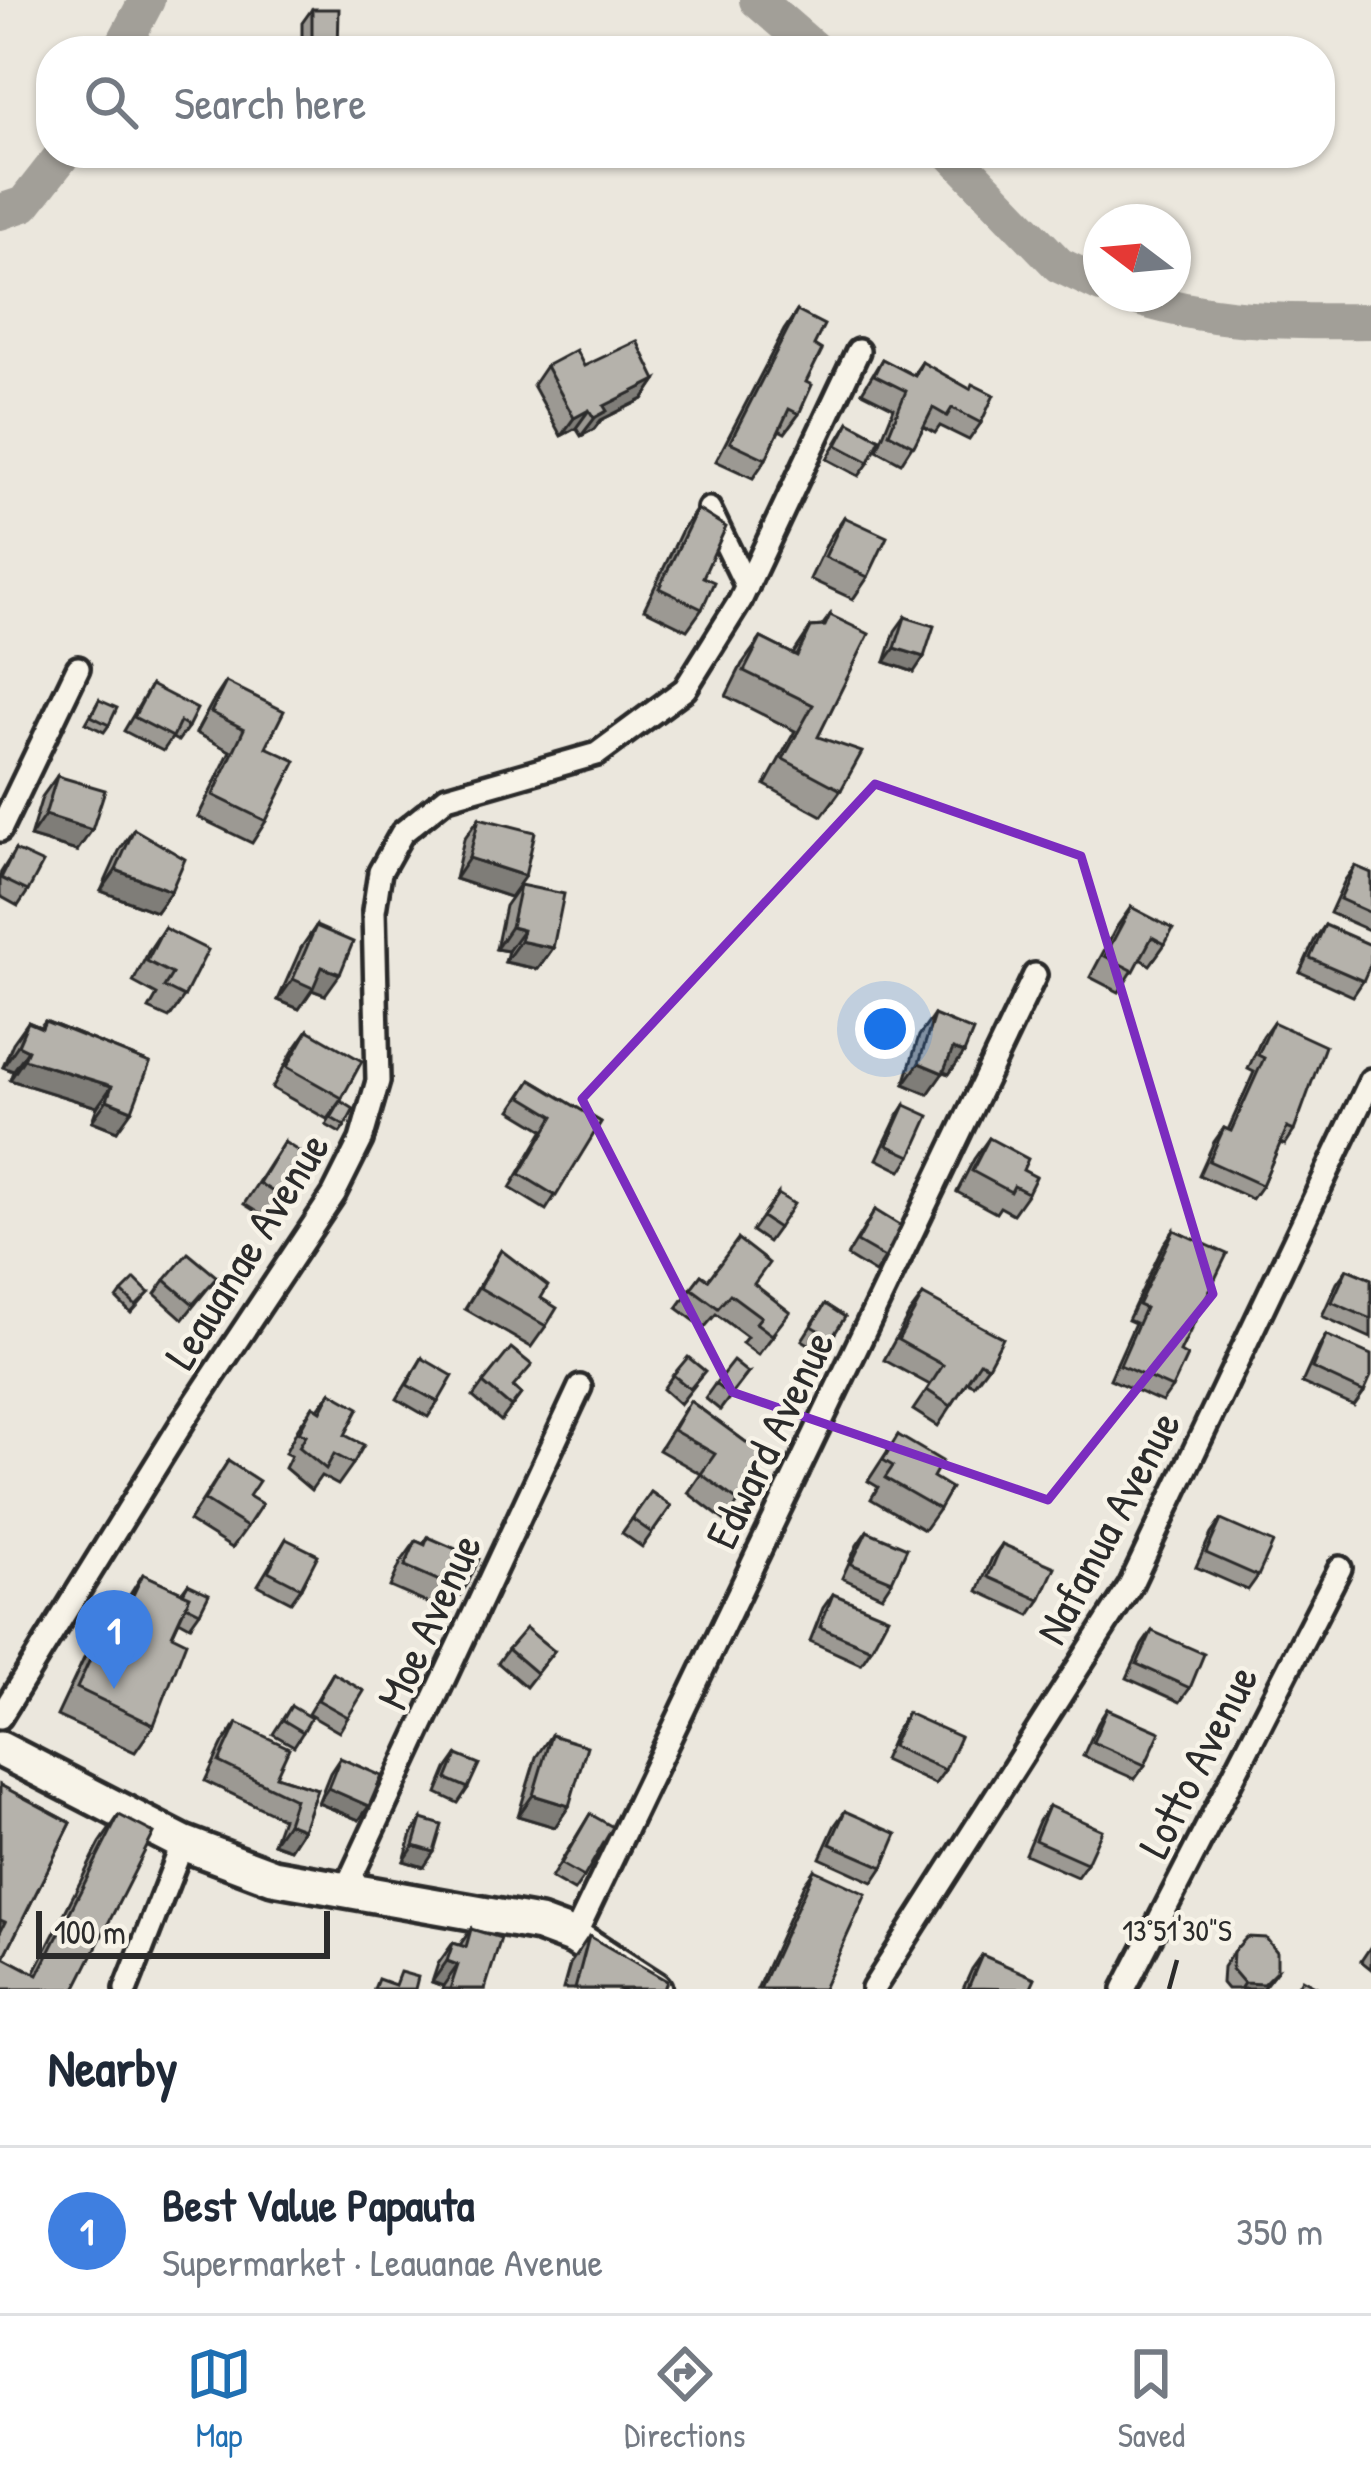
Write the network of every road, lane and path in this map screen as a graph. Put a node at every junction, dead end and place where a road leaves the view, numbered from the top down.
1 (858, 352) dead end
2 (709, 508) dead end
3 (747, 586) junction
4 (79, 668) dead end
5 (0, 830) edge
6 (1035, 975) dead end
7 (1371, 1081) edge
8 (580, 1387) dead end
9 (1340, 1568) dead end
10 (0, 1717) edge
11 (0, 1749) edge
12 (183, 1843) junction
13 (346, 1888) junction
14 (574, 1937) junction
15 (126, 1989) edge
16 (654, 1989) edge
17 (872, 1989) edge
18 (1124, 1989) edge

1 - 3 street, Leauanae Avenue
2 - 3 street
3 - 10 street, Leauanae Avenue
4 - 5 street
6 - 14 street, Edward Avenue
7 - 17 street, Nafanua Avenue
8 - 13 street, Moe Avenue
9 - 18 street, Lotto Avenue
11 - 12 main road
12 - 13 main road
12 - 15 street
13 - 14 main road
14 - 16 main road

